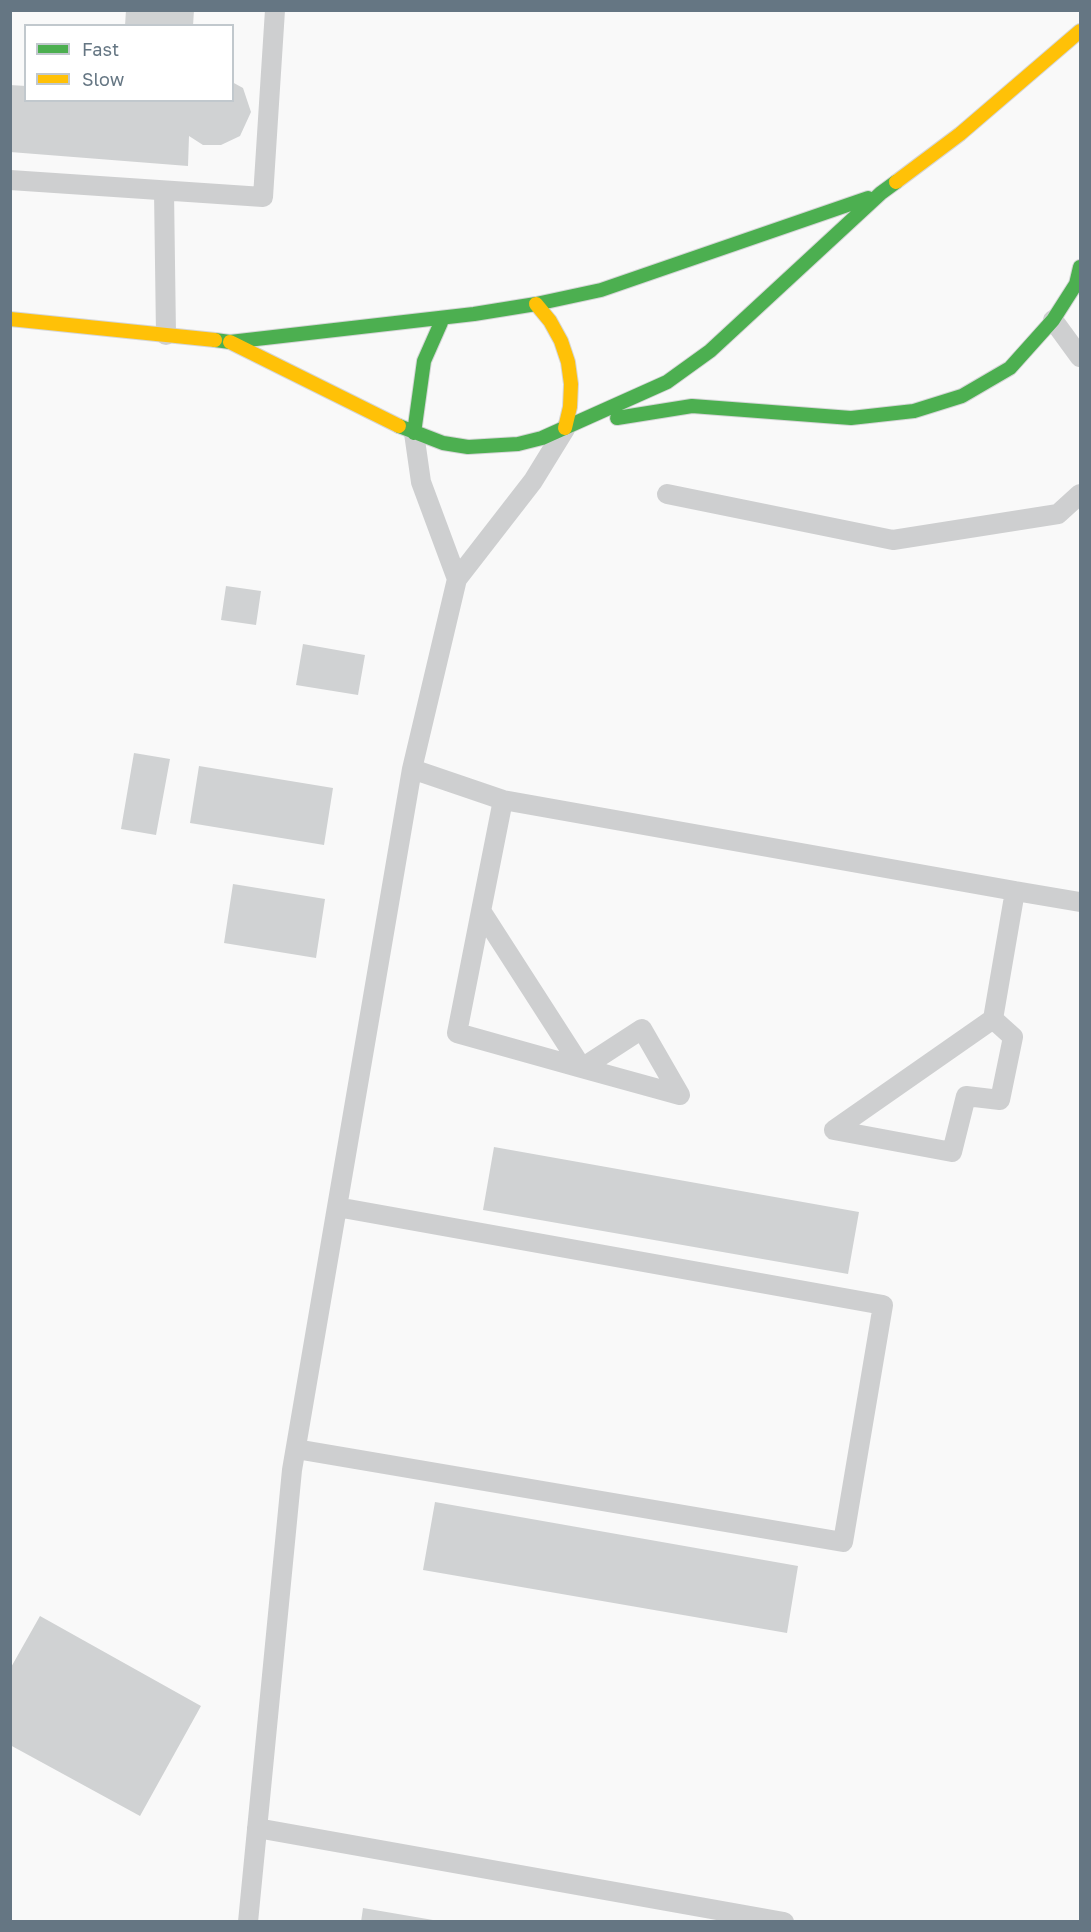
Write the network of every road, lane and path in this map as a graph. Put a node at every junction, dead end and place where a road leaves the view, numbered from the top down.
1 (275, 10) edge
2 (1080, 31) edge
3 (10, 180) edge
4 (164, 190) junction
5 (881, 193) junction
6 (1080, 267) edge
7 (536, 304) junction
8 (443, 318) junction
9 (10, 319) edge
10 (1053, 320) junction
11 (166, 335) junction
12 (230, 342) junction
13 (1080, 357) edge
14 (565, 428) junction
15 (414, 433) junction
16 (667, 494) dead end
17 (1080, 494) edge
18 (457, 579) junction
19 (412, 768) junction
20 (503, 800) junction
21 (1015, 891) junction
22 (1080, 902) edge
23 (481, 911) junction
24 (993, 1018) junction
25 (582, 1068) junction
26 (337, 1207) junction
27 (296, 1449) junction
28 (257, 1828) junction
29 (248, 1922) edge
30 (784, 1922) edge

1 - 4 lane
2 - 5 main road
3 - 4 lane
4 - 11 lane
5 - 7 main road
5 - 14 main road
6 - 10 main road
7 - 8 main road
7 - 14 main road
8 - 12 main road
8 - 15 main road
9 - 11 main road
10 - 13 lane
10 - 14 main road
11 - 12 main road
12 - 15 main road
14 - 15 main road
14 - 18 lane
15 - 18 lane
16 - 17 lane
18 - 19 lane
19 - 20 lane
19 - 26 lane
20 - 21 lane
20 - 23 lane
21 - 22 lane
21 - 24 lane
23 - 25 lane
23 - 25 lane
24 - 24 lane
25 - 25 lane
26 - 27 lane
26 - 27 lane
27 - 28 lane
28 - 29 lane
28 - 30 lane

